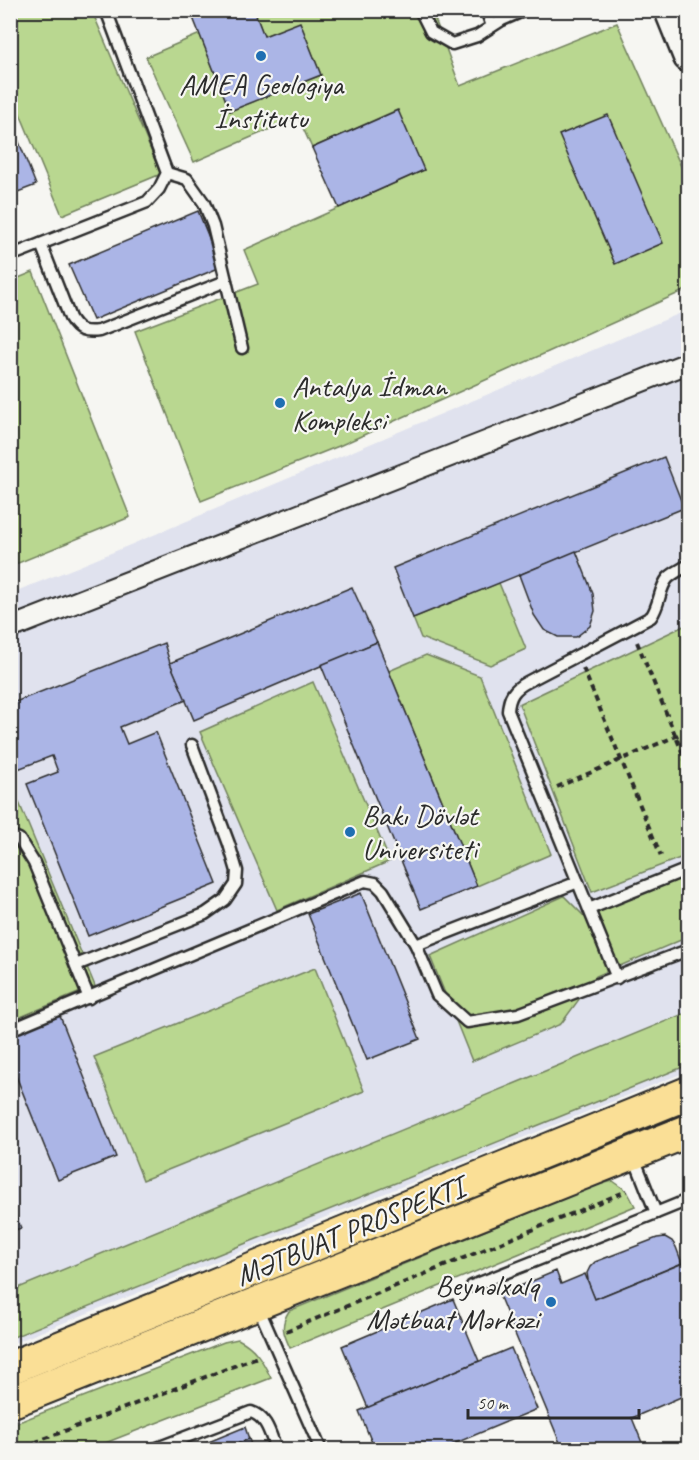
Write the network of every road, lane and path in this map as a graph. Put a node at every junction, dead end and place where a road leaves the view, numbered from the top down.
1 (106, 10) edge
2 (420, 10) edge
3 (486, 10) edge
4 (525, 10) edge
5 (669, 10) edge
6 (492, 26) junction
7 (688, 57) edge
8 (167, 173) junction
9 (41, 244) junction
10 (10, 256) edge
11 (226, 281) junction
12 (242, 348) dead end
13 (688, 363) edge
14 (688, 565) edge
15 (10, 628) edge
16 (632, 628) junction
17 (577, 656) junction
18 (688, 731) edge
19 (677, 736) junction
20 (192, 745) dead end
21 (621, 759) junction
22 (688, 766) edge
23 (542, 794) junction
24 (10, 835) edge
25 (661, 856) dead end
26 (688, 869) edge
27 (578, 882) junction
28 (589, 909) junction
29 (416, 945) junction
30 (688, 950) edge
31 (76, 965) junction
32 (617, 978) junction
33 (89, 998) junction
34 (10, 1030) edge
35 (688, 1093) edge
36 (688, 1131) edge
37 (633, 1154) junction
38 (627, 1191) dead end
39 (688, 1200) edge
40 (656, 1213) junction
41 (472, 1286) dead end
42 (257, 1303) junction
43 (283, 1332) dead end
44 (260, 1356) dead end
45 (10, 1368) edge
46 (10, 1402) edge
47 (15, 1449) edge
48 (152, 1449) edge
49 (276, 1449) edge
50 (321, 1449) edge

1 - 8 lane
2 - 6 lane
3 - 6 lane
4 - 6 lane
5 - 7 street
8 - 9 lane
8 - 11 lane
9 - 10 lane
9 - 11 lane
11 - 12 lane
13 - 15 street
14 - 16 lane
16 - 17 lane
16 - 19 path
17 - 21 path
17 - 23 lane
18 - 19 path
19 - 21 path
19 - 22 path
20 - 31 lane
21 - 23 path
21 - 25 path
23 - 27 lane
24 - 31 lane
26 - 28 lane
27 - 28 lane
27 - 29 lane
28 - 32 lane
29 - 32 lane
29 - 33 lane
30 - 32 lane
31 - 33 lane
33 - 34 lane
35 - 45 main road, MƏTBUAT PROSPEKTI
36 - 37 main road, MƏTBUAT PROSPEKTI
37 - 40 lane
37 - 42 main road, MƏTBUAT PROSPEKTI
38 - 43 path
39 - 40 lane
40 - 41 lane
42 - 46 main road, MƏTBUAT PROSPEKTI
42 - 50 lane
44 - 47 path
48 - 49 lane

